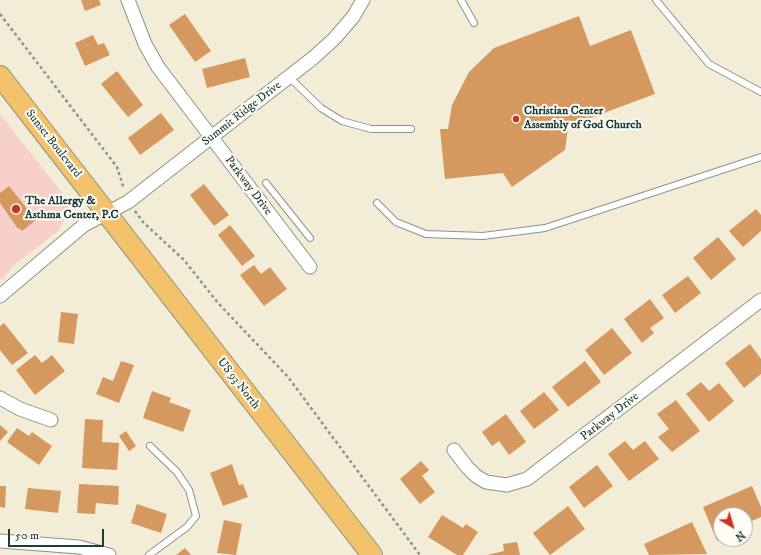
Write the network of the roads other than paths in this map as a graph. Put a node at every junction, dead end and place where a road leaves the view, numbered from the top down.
1 (128, 0) edge
2 (363, 0) edge
3 (461, 0) edge
4 (656, 0) edge
5 (474, 23) dead end
6 (0, 76) edge
7 (290, 77) junction
8 (761, 92) edge
9 (411, 129) dead end
10 (212, 138) junction
11 (761, 157) edge
12 (266, 183) dead end
13 (376, 203) dead end
14 (106, 212) junction
15 (310, 238) dead end
16 (310, 267) dead end
17 (0, 296) edge
18 (761, 300) edge
19 (0, 398) edge
20 (51, 420) dead end
21 (150, 446) dead end
22 (454, 450) dead end
23 (0, 540) edge
24 (109, 555) edge
25 (149, 555) edge
26 (372, 555) edge

1 - 10 street, Parkway Drive
2 - 7 street, Summit Ridge Drive
3 - 5 lane
4 - 8 lane
6 - 14 main road, Sunset Boulevard
7 - 9 lane
7 - 10 street, Summit Ridge Drive
10 - 14 street, Summit Ridge Drive
10 - 16 street, Parkway Drive
11 - 13 lane
12 - 15 lane
14 - 17 street, Summit Ridge Drive
14 - 26 main road, US 93 North
18 - 22 street, Parkway Drive
19 - 20 street
21 - 25 lane
23 - 24 street

